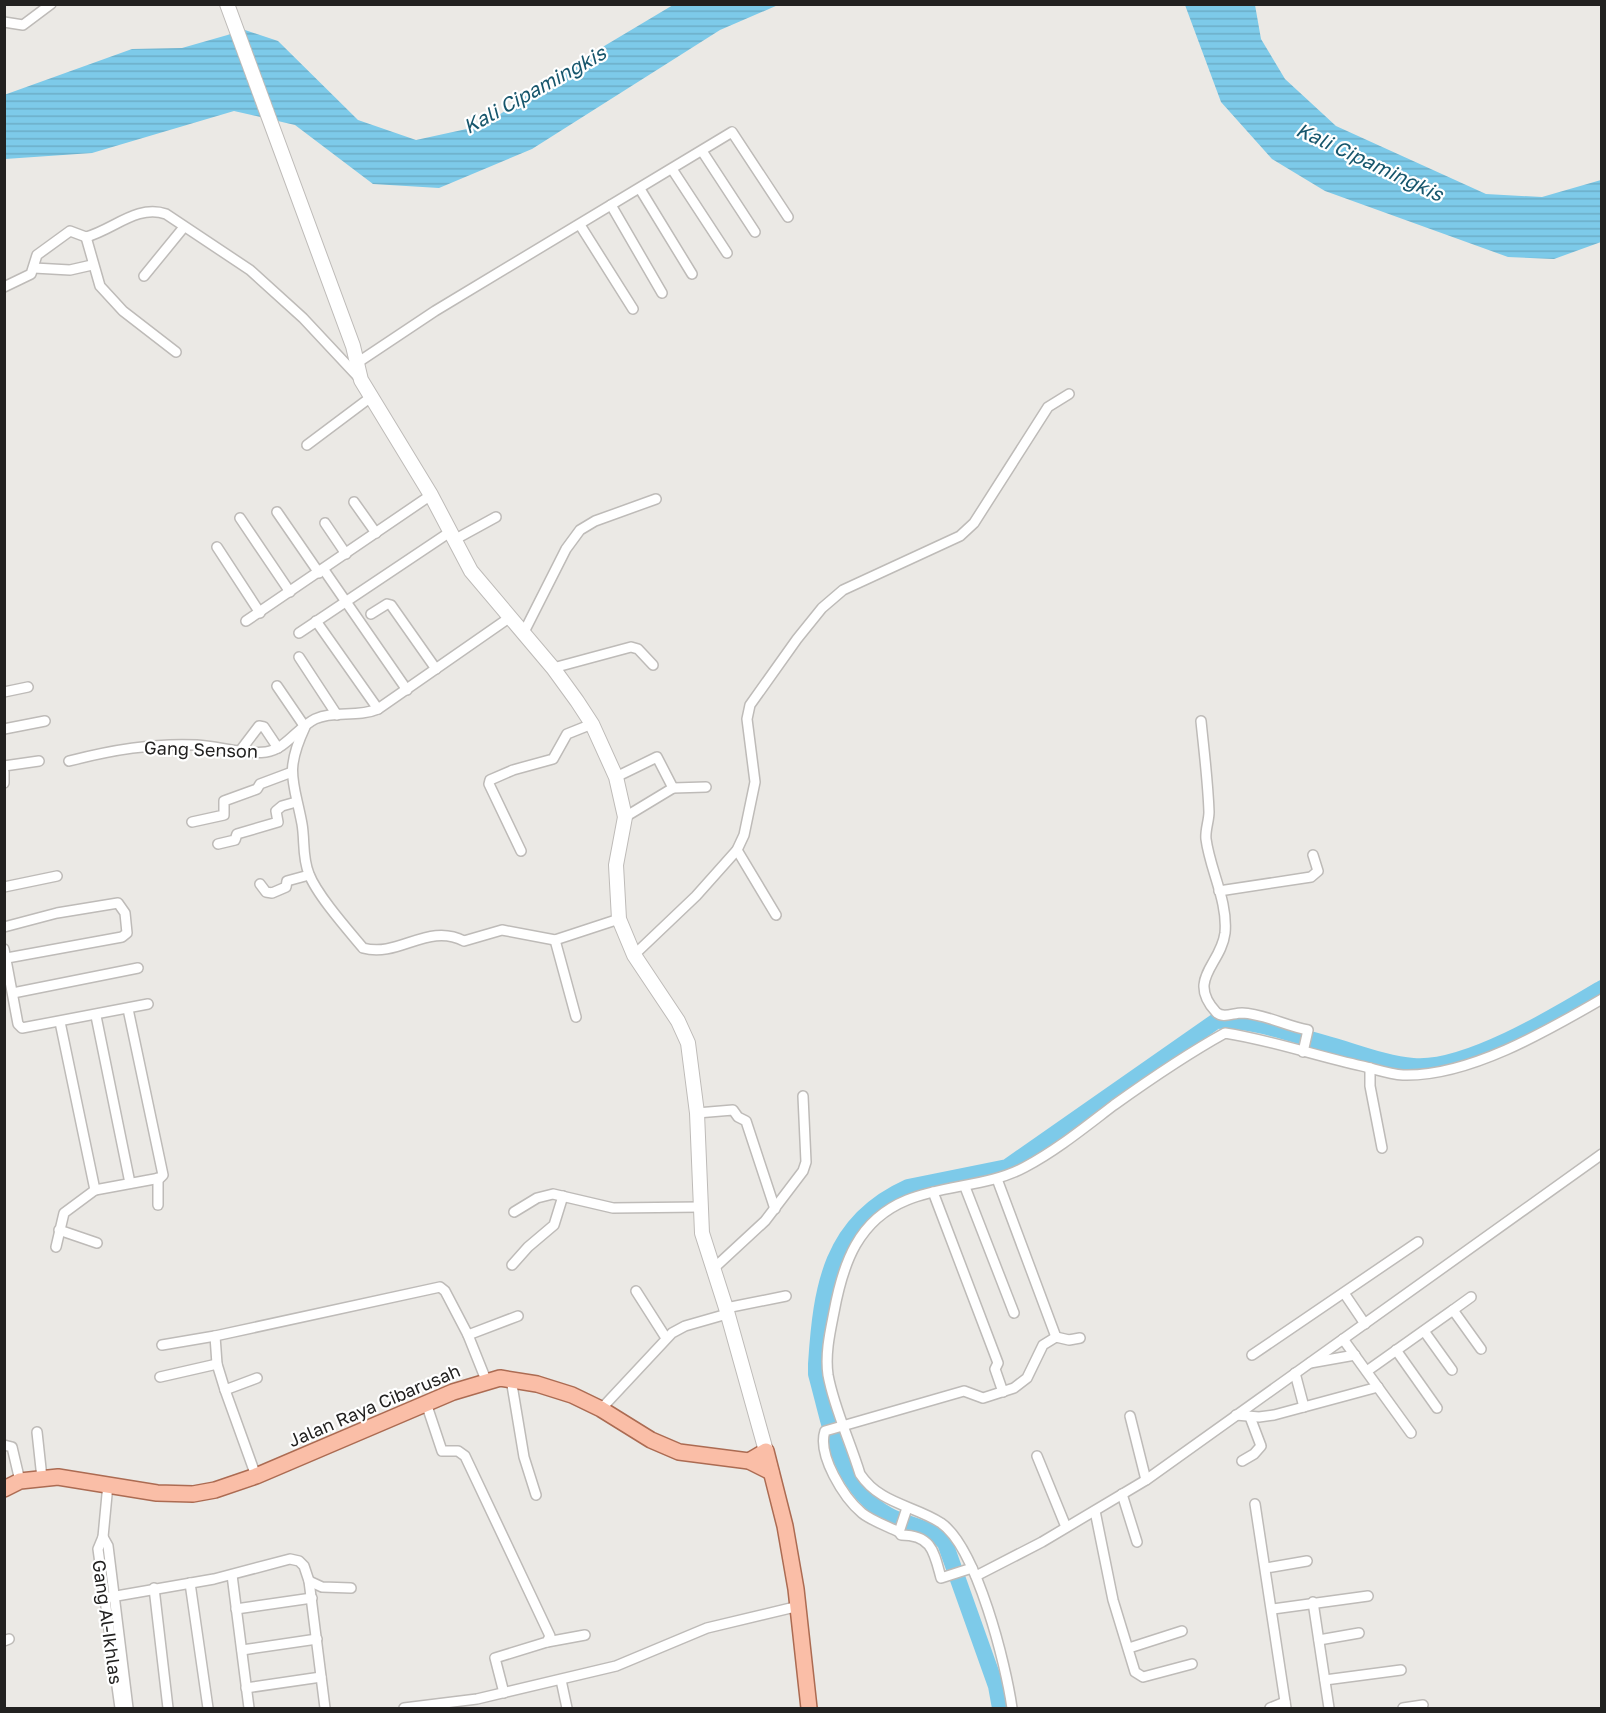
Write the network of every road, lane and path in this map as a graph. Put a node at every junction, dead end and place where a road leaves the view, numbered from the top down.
1 (51, 4) edge
2 (227, 4) edge
3 (4, 22) edge
4 (702, 151) junction
5 (672, 169) junction
6 (640, 189) junction
7 (611, 206) junction
8 (788, 217) dead end
9 (580, 225) junction
10 (184, 227) junction
11 (755, 232) dead end
12 (86, 237) junction
13 (727, 253) dead end
14 (92, 265) junction
15 (34, 268) junction
16 (692, 274) dead end
17 (144, 276) dead end
18 (4, 287) edge
19 (662, 293) dead end
20 (633, 309) dead end
21 (176, 352) dead end
22 (357, 363) junction
23 (361, 380) junction
24 (1069, 394) dead end
25 (370, 397) junction
26 (307, 444) dead end
27 (431, 495) junction
28 (656, 499) dead end
29 (354, 502) dead end
30 (277, 512) dead end
31 (240, 518) dead end
32 (496, 518) dead end
33 (325, 523) dead end
34 (376, 533) junction
35 (452, 536) junction
36 (217, 547) dead end
37 (346, 554) junction
38 (321, 572) junction
39 (290, 592) junction
40 (345, 601) junction
41 (260, 613) junction
42 (371, 614) dead end
43 (509, 618) junction
44 (246, 621) dead end
45 (316, 621) junction
46 (299, 633) dead end
47 (523, 634) junction
48 (299, 657) dead end
49 (653, 665) dead end
50 (553, 668) junction
51 (436, 669) junction
52 (277, 686) dead end
53 (28, 687) dead end
54 (407, 690) junction
55 (4, 692) edge
56 (378, 709) junction
57 (337, 715) junction
58 (45, 721) dead end
59 (1202, 721) dead end
60 (592, 724) junction
61 (305, 727) junction
62 (4, 729) edge
63 (278, 748) junction
64 (240, 751) junction
65 (39, 761) dead end
66 (69, 761) dead end
67 (4, 766) edge
68 (4, 772) edge
69 (292, 772) junction
70 (616, 777) junction
71 (4, 783) edge
72 (673, 788) junction
73 (706, 788) dead end
74 (296, 802) junction
75 (625, 817) junction
76 (192, 822) dead end
77 (218, 844) dead end
78 (521, 850) dead end
79 (737, 850) junction
80 (1313, 855) dead end
81 (309, 875) junction
82 (57, 876) dead end
83 (260, 884) dead end
84 (4, 887) edge
85 (1219, 891) junction
86 (776, 915) dead end
87 (619, 919) junction
88 (4, 927) edge
89 (555, 940) junction
90 (6, 953) edge
91 (634, 955) junction
92 (138, 968) dead end
93 (13, 993) junction
94 (1602, 999) edge
95 (148, 1004) dead end
96 (128, 1009) junction
97 (96, 1016) junction
98 (576, 1017) dead end
99 (60, 1022) junction
100 (1304, 1049) junction
101 (1370, 1068) junction
102 (803, 1096) dead end
103 (697, 1113) junction
104 (1382, 1148) dead end
105 (1602, 1154) edge
106 (158, 1178) junction
107 (997, 1179) junction
108 (129, 1183) junction
109 (964, 1187) junction
110 (95, 1190) junction
111 (933, 1192) junction
112 (563, 1196) junction
113 (158, 1205) dead end
114 (699, 1207) junction
115 (774, 1209) junction
116 (514, 1212) dead end
117 (59, 1230) junction
118 (1418, 1242) dead end
119 (97, 1244) dead end
120 (56, 1247) dead end
121 (512, 1265) dead end
122 (712, 1270) junction
123 (636, 1291) dead end
124 (1344, 1293) junction
125 (786, 1296) dead end
126 (1471, 1297) dead end
127 (1453, 1310) junction
128 (727, 1311) junction
129 (1014, 1313) dead end
130 (518, 1316) dead end
131 (1365, 1324) junction
132 (1424, 1331) junction
133 (468, 1335) junction
134 (215, 1336) junction
135 (1056, 1337) junction
136 (666, 1338) junction
137 (1080, 1338) dead end
138 (1343, 1338) junction
139 (162, 1345) dead end
140 (1481, 1349) dead end
141 (1396, 1350) junction
142 (1252, 1355) dead end
143 (1355, 1355) junction
144 (217, 1364) junction
145 (1308, 1364) junction
146 (1452, 1370) dead end
147 (1367, 1371) junction
148 (1295, 1373) junction
149 (160, 1377) dead end
150 (257, 1378) dead end
151 (511, 1379) junction
152 (486, 1380) junction
153 (1378, 1387) junction
154 (225, 1390) junction
155 (1003, 1392) junction
156 (426, 1403) junction
157 (1304, 1407) junction
158 (1437, 1408) dead end
159 (601, 1409) junction
160 (1236, 1415) junction
161 (1130, 1416) dead end
162 (1250, 1417) junction
163 (836, 1428) junction
164 (37, 1432) dead end
165 (1411, 1433) dead end
166 (4, 1445) edge
167 (766, 1451) junction
168 (1037, 1456) dead end
169 (749, 1461) junction
170 (1242, 1461) dead end
171 (771, 1472) junction
172 (256, 1476) junction
173 (42, 1478) junction
174 (1146, 1479) junction
175 (20, 1481) junction
176 (108, 1484) junction
177 (4, 1489) edge
178 (1122, 1494) junction
179 (536, 1495) dead end
180 (1255, 1504) dead end
181 (906, 1511) junction
182 (1095, 1511) junction
183 (1066, 1527) junction
184 (899, 1531) junction
185 (1137, 1542) dead end
186 (1307, 1561) dead end
187 (1266, 1568) junction
188 (974, 1572) junction
189 (232, 1575) junction
190 (309, 1581) junction
191 (190, 1582) junction
192 (153, 1588) junction
193 (351, 1588) dead end
194 (1368, 1596) dead end
195 (109, 1597) junction
196 (312, 1598) junction
197 (1313, 1602) junction
198 (799, 1606) junction
199 (236, 1609) junction
200 (1273, 1609) junction
201 (1182, 1631) dead end
202 (1359, 1633) dead end
203 (585, 1635) dead end
204 (317, 1639) junction
205 (1319, 1640) junction
206 (547, 1642) junction
207 (1129, 1648) junction
208 (242, 1650) junction
209 (1192, 1664) dead end
210 (1401, 1670) dead end
211 (321, 1677) junction
212 (561, 1680) junction
213 (1324, 1680) junction
214 (246, 1688) junction
215 (504, 1693) junction
216 (1285, 1705) edge
217 (1423, 1705) dead end
218 (120, 1708) edge
219 (128, 1708) edge
220 (168, 1708) edge
221 (208, 1708) edge
222 (249, 1708) edge
223 (325, 1708) edge
224 (410, 1708) edge
225 (567, 1708) edge
226 (809, 1708) edge
227 (1012, 1708) edge
228 (1270, 1708) edge
229 (1329, 1708) edge
230 (1403, 1708) edge

1 - 3 street
2 - 22 street
4 - 5 street
4 - 8 street
4 - 11 street
5 - 6 street
5 - 13 street
6 - 7 street
6 - 16 street
7 - 9 street
7 - 19 street
9 - 20 street
9 - 22 street
10 - 12 street
10 - 17 street
10 - 23 street
12 - 14 street
12 - 15 street
14 - 15 street
14 - 21 street
15 - 18 street
22 - 23 street
23 - 25 street
24 - 79 street
25 - 26 street
25 - 27 street
27 - 34 street
27 - 35 street
28 - 47 street
29 - 34 street
30 - 38 street
31 - 39 street
32 - 35 street
33 - 37 street
34 - 37 street
35 - 40 street
35 - 43 street
36 - 41 street
37 - 38 street
38 - 39 street
38 - 40 street
39 - 41 street
40 - 45 street
40 - 54 street
41 - 44 street
42 - 51 street
43 - 47 street
43 - 51 street, Gang Senson
45 - 46 street
45 - 56 street
47 - 50 street
48 - 57 street
49 - 50 street
50 - 60 street
51 - 54 street, Gang Senson
52 - 61 street
53 - 55 street
54 - 56 street, Gang Senson
56 - 57 street, Gang Senson
57 - 61 street, Gang Senson
58 - 62 street
59 - 85 street
60 - 70 street
60 - 78 street
61 - 63 street, Gang Senson
61 - 69 street
63 - 64 street, Gang Senson
63 - 64 street
64 - 66 street, Gang Senson
65 - 67 street
68 - 71 street
69 - 74 street
69 - 76 street
70 - 72 street
70 - 75 street
72 - 73 street
72 - 75 street
74 - 77 street
74 - 81 street
75 - 87 street
79 - 86 street
79 - 91 street
80 - 85 street
81 - 83 street
81 - 89 street
82 - 84 street
85 - 100 street
87 - 89 street
87 - 91 street
88 - 90 street
89 - 98 street
90 - 93 street
91 - 103 street
92 - 93 street
93 - 99 street
94 - 101 street
95 - 96 street
96 - 97 street
96 - 106 street
97 - 99 street
97 - 108 street
99 - 110 street
100 - 101 street
100 - 107 street
101 - 104 street
102 - 115 street
103 - 114 street
103 - 115 street
105 - 131 street
106 - 108 street
106 - 113 street
107 - 109 street
107 - 135 street
108 - 110 street
109 - 111 street
109 - 129 street
110 - 117 street
111 - 155 street
111 - 163 street
112 - 114 street
112 - 116 street
112 - 121 street
114 - 122 street
115 - 122 street
117 - 119 street
117 - 120 street
118 - 124 street
122 - 128 street
123 - 136 street
124 - 131 street
124 - 142 street
125 - 128 street
126 - 127 street
127 - 132 street
127 - 140 street
128 - 136 street
128 - 167 street
130 - 133 street
131 - 138 street
132 - 141 street
132 - 146 street
133 - 134 street
133 - 152 street
134 - 139 street
134 - 144 street
135 - 137 street
135 - 155 street
136 - 159 street
138 - 143 street
138 - 145 street
141 - 147 street
141 - 158 street
143 - 145 street
143 - 147 street
144 - 149 street
144 - 154 street
145 - 148 street
147 - 153 street
148 - 157 street
148 - 160 street
150 - 154 street
151 - 152 main road, Jalan Raya Cibarusah
151 - 159 main road, Jalan Raya Cibarusah
151 - 179 street
152 - 156 main road, Jalan Raya Cibarusah
153 - 157 street
153 - 165 street
154 - 172 street
155 - 163 street
156 - 172 main road, Jalan Raya Cibarusah
156 - 206 street
157 - 162 street
159 - 169 main road, Jalan Raya Cibarusah
160 - 162 street
160 - 174 street
161 - 174 street
162 - 170 street
163 - 181 street
163 - 184 street
164 - 173 street
166 - 175 street
167 - 169 main road
167 - 171 main road
168 - 183 street
169 - 171 main road, Jalan Raya Cibarusah
171 - 198 main road
172 - 176 main road, Jalan Raya Cibarusah
173 - 175 main road, Jalan Raya Cibarusah
173 - 176 main road, Jalan Raya Cibarusah
174 - 178 street
175 - 177 main road, Jalan Raya Cibarusah
176 - 195 street, Gang Al-Ikhlas
178 - 182 street
178 - 185 street
180 - 187 street
181 - 184 street
181 - 188 street
182 - 183 street
182 - 207 street
183 - 188 street
184 - 188 street
186 - 187 street
187 - 200 street
188 - 227 street
189 - 190 street
189 - 191 street
189 - 199 street
190 - 193 street
190 - 196 street
191 - 192 street
191 - 221 street
192 - 195 street
192 - 220 street
194 - 197 street
195 - 218 street, Gang Al-Ikhlas
195 - 219 street, Gang Al-Ikhlas
196 - 199 street
196 - 204 street
197 - 200 street
197 - 205 street
198 - 212 street
198 - 226 main road
199 - 208 street
200 - 216 street
201 - 207 street
202 - 205 street
203 - 206 street
204 - 208 street
204 - 211 street
205 - 213 street
206 - 215 street
207 - 209 street
208 - 214 street
210 - 213 street
211 - 214 street
211 - 223 street
212 - 215 street
212 - 225 street
213 - 229 street
214 - 222 street
215 - 224 street
216 - 228 street
217 - 230 street

